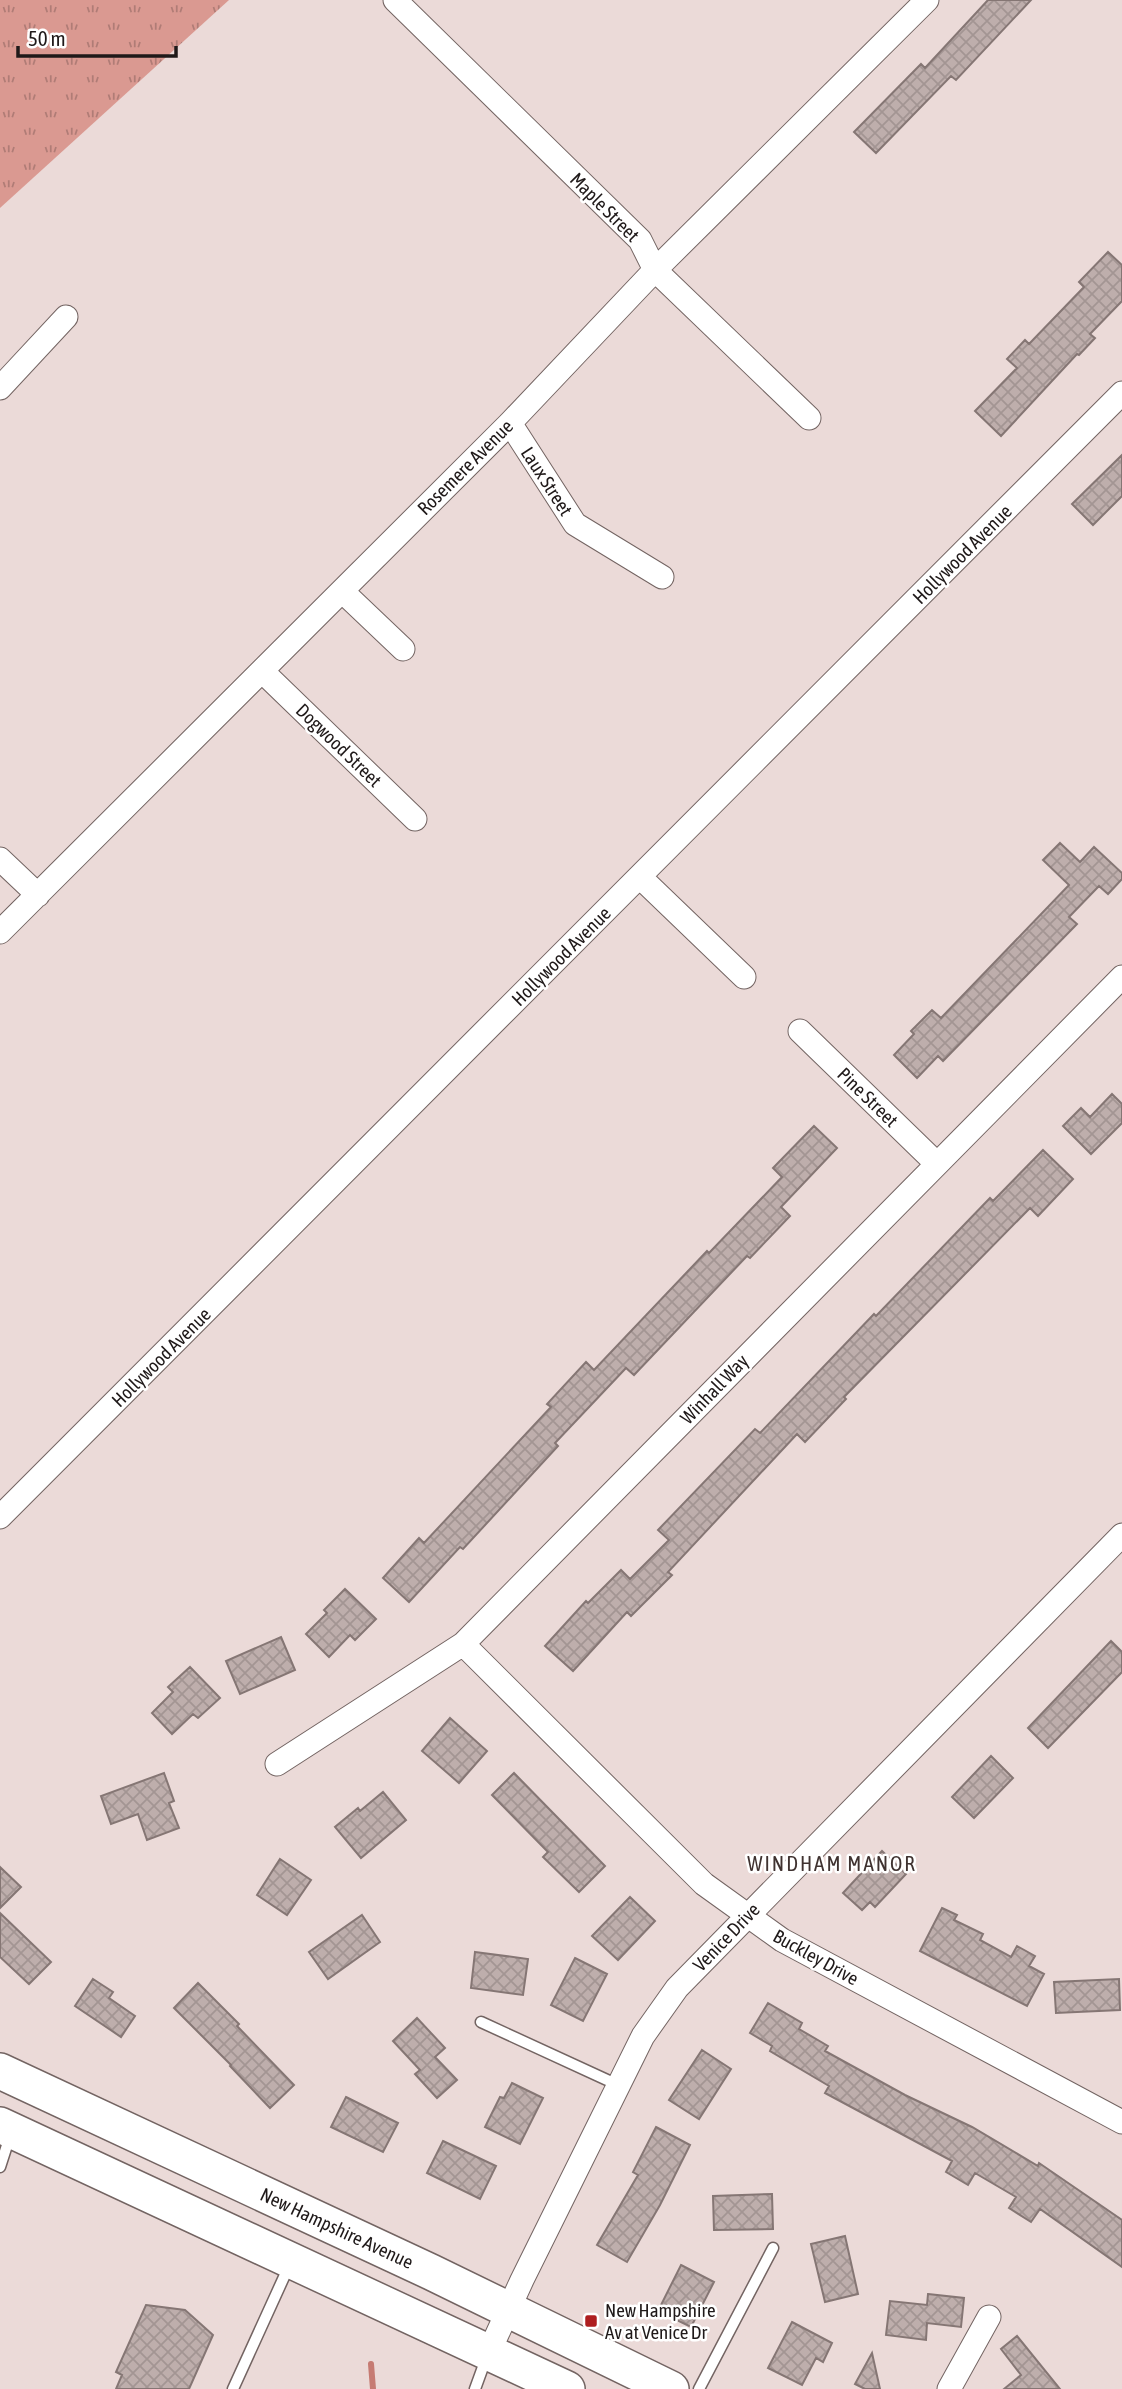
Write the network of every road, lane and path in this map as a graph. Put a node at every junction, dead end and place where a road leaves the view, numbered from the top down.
1 (395, 0) edge
2 (927, 0) edge
3 (655, 270) junction
4 (66, 317) dead end
5 (0, 388) edge
6 (1122, 393) edge
7 (809, 418) dead end
8 (510, 423) junction
9 (662, 577) dead end
10 (342, 591) junction
11 (403, 649) dead end
12 (262, 671) junction
13 (415, 819) dead end
14 (0, 859) edge
15 (640, 877) junction
16 (38, 895) junction
17 (0, 932) edge
18 (744, 976) dead end
19 (1122, 977) edge
20 (800, 1031) dead end
21 (936, 1163) junction
22 (0, 1517) edge
23 (1122, 1535) edge
24 (463, 1644) junction
25 (277, 1764) dead end
26 (746, 1916) junction
27 (481, 2022) dead end
28 (0, 2071) edge
29 (618, 2085) junction
30 (1118, 2114) edge
31 (6, 2127) edge
32 (0, 2167) edge
33 (773, 2248) dead end
34 (292, 2260) junction
35 (509, 2310) junction
36 (989, 2317) dead end
37 (489, 2352) junction
38 (233, 2389) edge
39 (475, 2389) edge
40 (567, 2389) edge
41 (671, 2389) edge
42 (699, 2389) edge
43 (949, 2389) edge

1 - 3 street, Maple Street
2 - 3 street, Rosemere Avenue
3 - 7 street, Maple Street
3 - 8 street, Rosemere Avenue
4 - 5 street
6 - 15 street, Hollywood Avenue
8 - 9 street, Laux Street
8 - 10 street, Rosemere Avenue
10 - 11 street
10 - 12 street, Rosemere Avenue
12 - 13 street, Dogwood Street
12 - 16 street, Rosemere Avenue
14 - 16 street
15 - 18 street
15 - 22 street, Hollywood Avenue
16 - 17 street, Rosemere Avenue
19 - 21 street, Winhall Way
20 - 21 street, Pine Street
21 - 24 street, Winhall Way
23 - 26 street, Venice Drive
24 - 25 street, Winhall Way
24 - 26 street, Buckley Drive
26 - 29 street, Venice Drive
26 - 30 street, Buckley Drive
27 - 29 lane
28 - 35 main road, New Hampshire Avenue
29 - 35 street, Venice Drive
31 - 32 lane
31 - 34 main road
33 - 42 lane
34 - 37 main road
34 - 38 lane
35 - 37 street, Venice Drive
35 - 41 main road, New Hampshire Avenue
36 - 43 street
37 - 39 lane
37 - 40 main road

